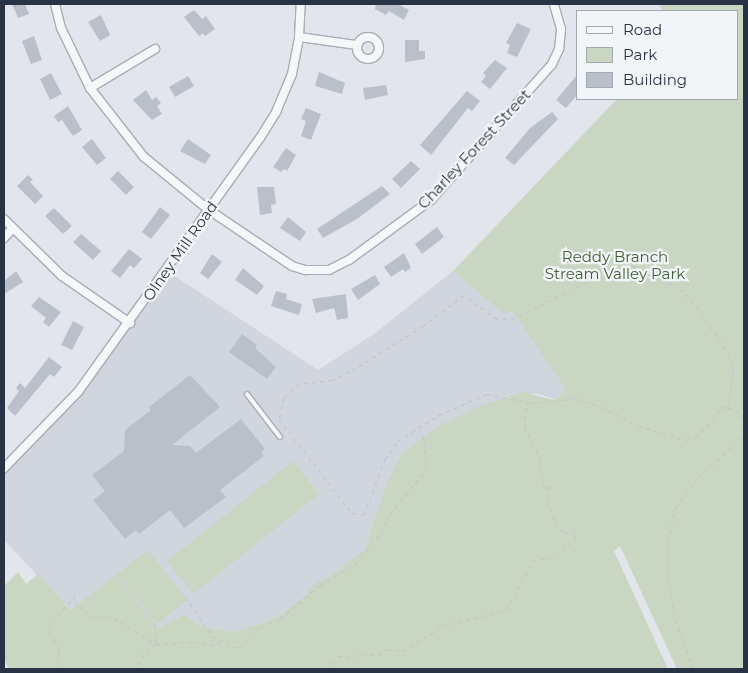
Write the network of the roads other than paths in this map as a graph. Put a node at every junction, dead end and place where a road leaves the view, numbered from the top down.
1 (55, 4) edge
2 (301, 4) edge
3 (554, 4) edge
4 (299, 37) junction
5 (357, 45) dead end
6 (155, 49) dead end
7 (90, 88) junction
8 (209, 210) junction
9 (4, 219) edge
10 (13, 228) junction
11 (4, 238) edge
12 (130, 323) junction
13 (247, 394) dead end
14 (280, 437) dead end
15 (4, 468) edge

1 - 7 street, Charley Forest Street
2 - 4 street, Olney Mill Road
3 - 8 street, Charley Forest Street
4 - 5 street
4 - 8 street, Olney Mill Road
6 - 7 street
7 - 8 street, Charley Forest Street
8 - 12 street, Olney Mill Road
9 - 10 street
10 - 11 street
10 - 12 street
12 - 15 street, Olney Mill Road
13 - 14 lane

